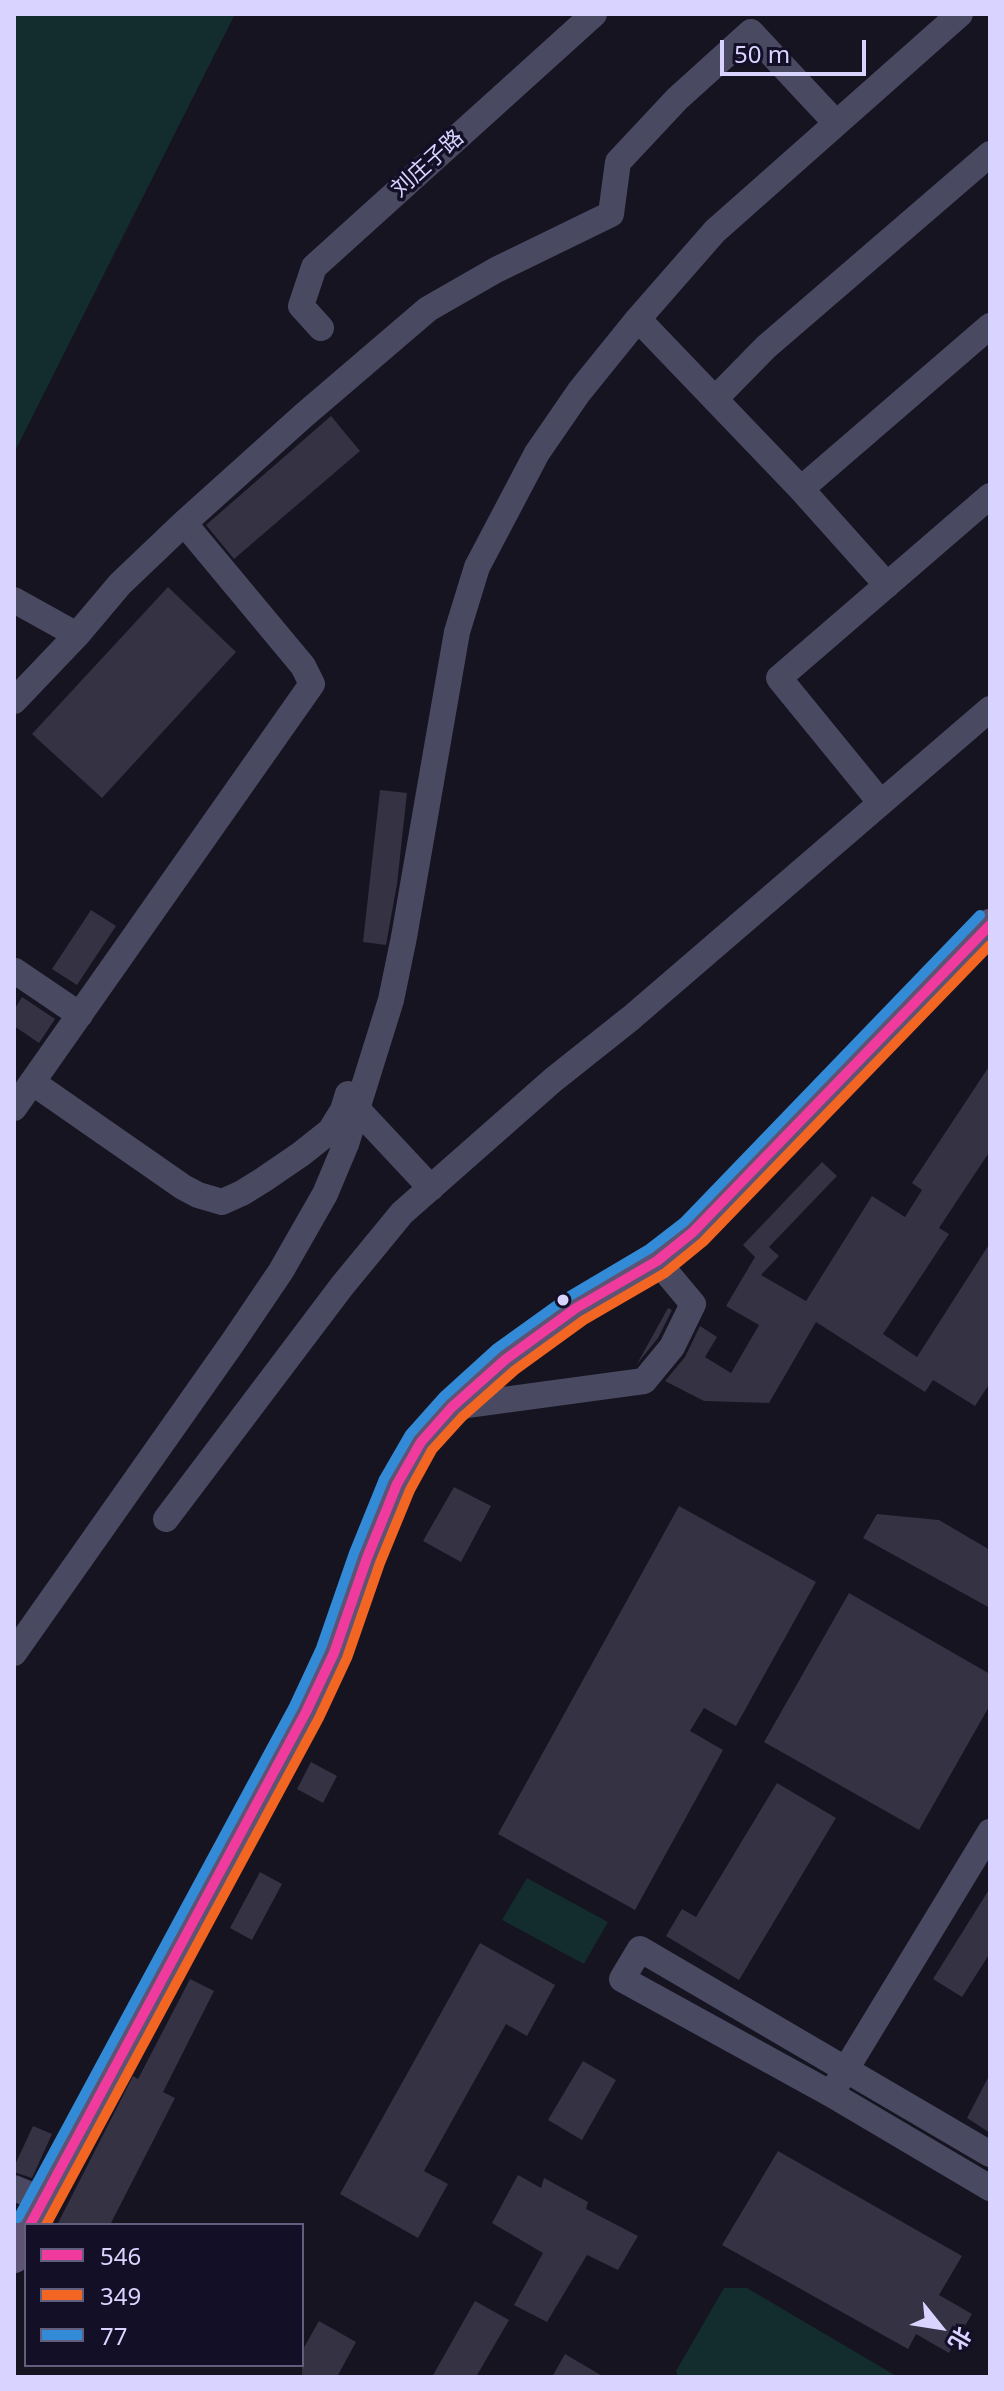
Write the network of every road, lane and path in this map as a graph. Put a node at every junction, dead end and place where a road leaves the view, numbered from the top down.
1 (594, 14) edge
2 (960, 14) edge
3 (836, 123) junction
4 (990, 154) edge
5 (638, 319) junction
6 (990, 326) edge
7 (321, 328) dead end
8 (715, 399) junction
9 (801, 489) junction
10 (990, 496) edge
11 (184, 523) junction
12 (887, 585) junction
13 (14, 600) edge
14 (77, 635) junction
15 (14, 701) edge
16 (990, 709) edge
17 (881, 803) junction
18 (990, 925) edge
19 (14, 973) edge
20 (391, 1000) junction
21 (80, 1015) junction
22 (32, 1082) junction
23 (14, 1108) edge
24 (358, 1110) junction
25 (431, 1188) junction
26 (657, 1261) junction
27 (452, 1407) junction
28 (166, 1519) dead end
29 (14, 1653) edge
30 (990, 1832) edge
31 (845, 2070) junction
32 (831, 2094) junction
33 (990, 2154) edge
34 (990, 2188) edge
35 (29, 2204) edge
36 (24, 2237) edge
37 (14, 2257) edge

1 - 7 street, 刘庄子路
2 - 3 street
3 - 5 street
3 - 11 street
4 - 8 street
5 - 8 street
5 - 20 street
6 - 9 street
8 - 9 street
9 - 12 street
10 - 12 street
11 - 14 street
11 - 21 street
12 - 17 street
13 - 14 street
14 - 15 street
16 - 17 street
17 - 25 street
18 - 26 main road
19 - 21 street
20 - 22 street
20 - 24 street
21 - 22 street
22 - 23 street
24 - 25 street
24 - 29 street
25 - 28 street
26 - 27 main road
26 - 27 street
27 - 35 main road
30 - 31 street
31 - 32 street
31 - 32 street
31 - 33 street
32 - 34 street
36 - 37 main road

